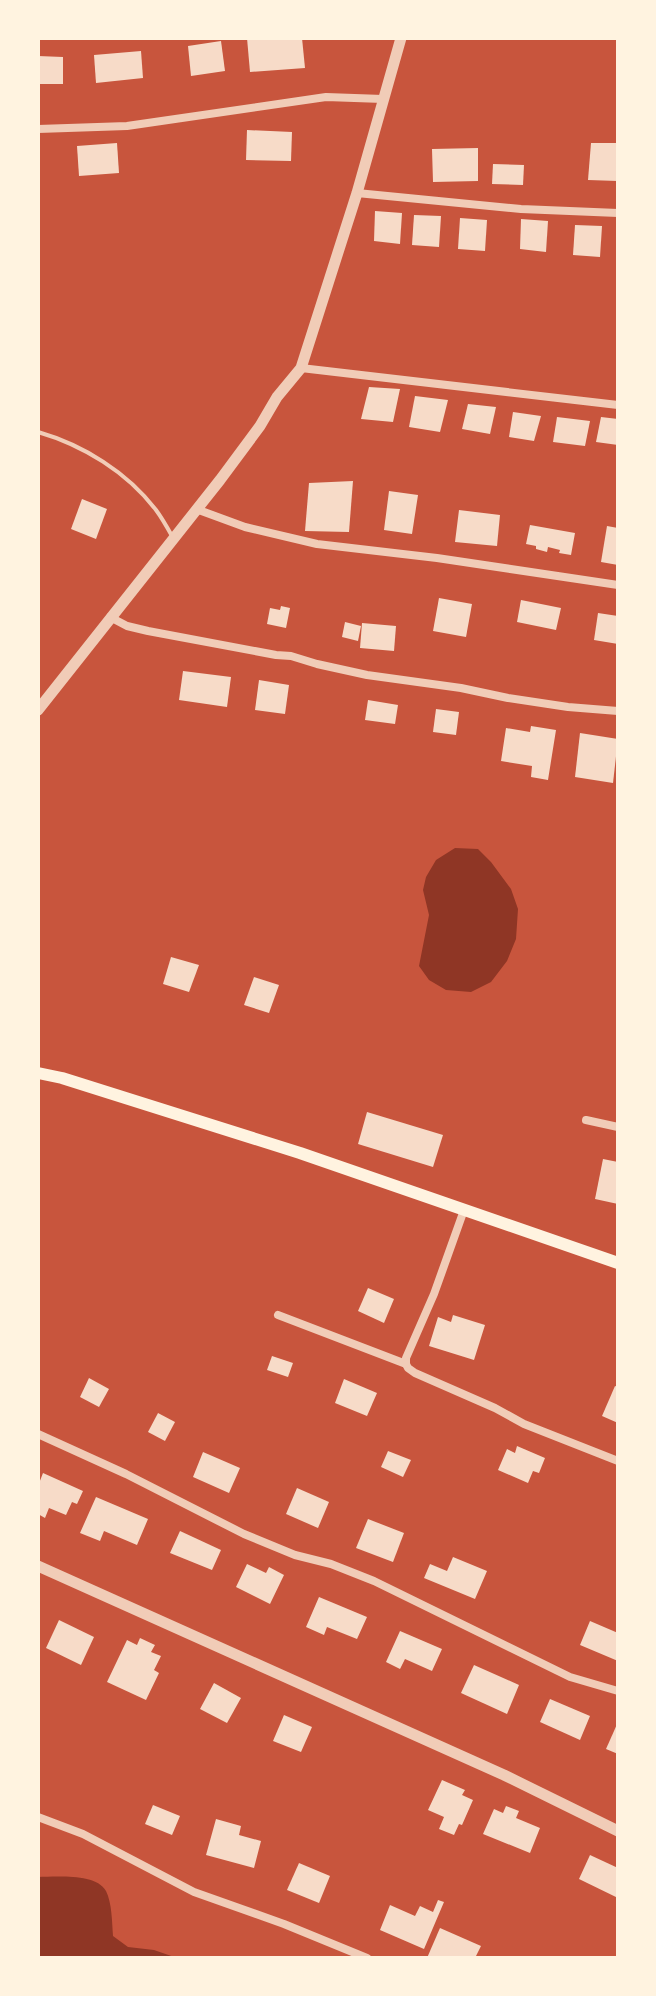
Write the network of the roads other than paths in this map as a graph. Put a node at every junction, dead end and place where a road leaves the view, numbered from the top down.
1 (401, 38) edge
2 (383, 99) junction
3 (38, 129) edge
4 (357, 193) junction
5 (618, 213) edge
6 (301, 368) junction
7 (618, 405) edge
8 (38, 432) edge
9 (196, 509) junction
10 (173, 538) junction
11 (618, 585) edge
12 (110, 617) junction
13 (38, 710) edge
14 (618, 711) edge
15 (38, 1073) edge
16 (586, 1120) dead end
17 (618, 1127) edge
18 (464, 1210) junction
19 (618, 1263) edge
20 (278, 1315) dead end
21 (406, 1364) junction
22 (38, 1434) edge
23 (618, 1461) edge
24 (38, 1566) edge
25 (618, 1691) edge
26 (38, 1817) edge
27 (618, 1831) edge
28 (367, 1958) edge

1 - 2 street
2 - 3 street
2 - 4 street
4 - 5 street
4 - 6 street
6 - 7 street
6 - 9 street
8 - 10 lane
9 - 10 street
9 - 11 street
10 - 12 street
12 - 13 street
12 - 14 street
15 - 18 main road
16 - 17 street
18 - 19 main road
18 - 21 street
20 - 21 street
21 - 23 street
22 - 25 street
24 - 27 street
26 - 28 street

